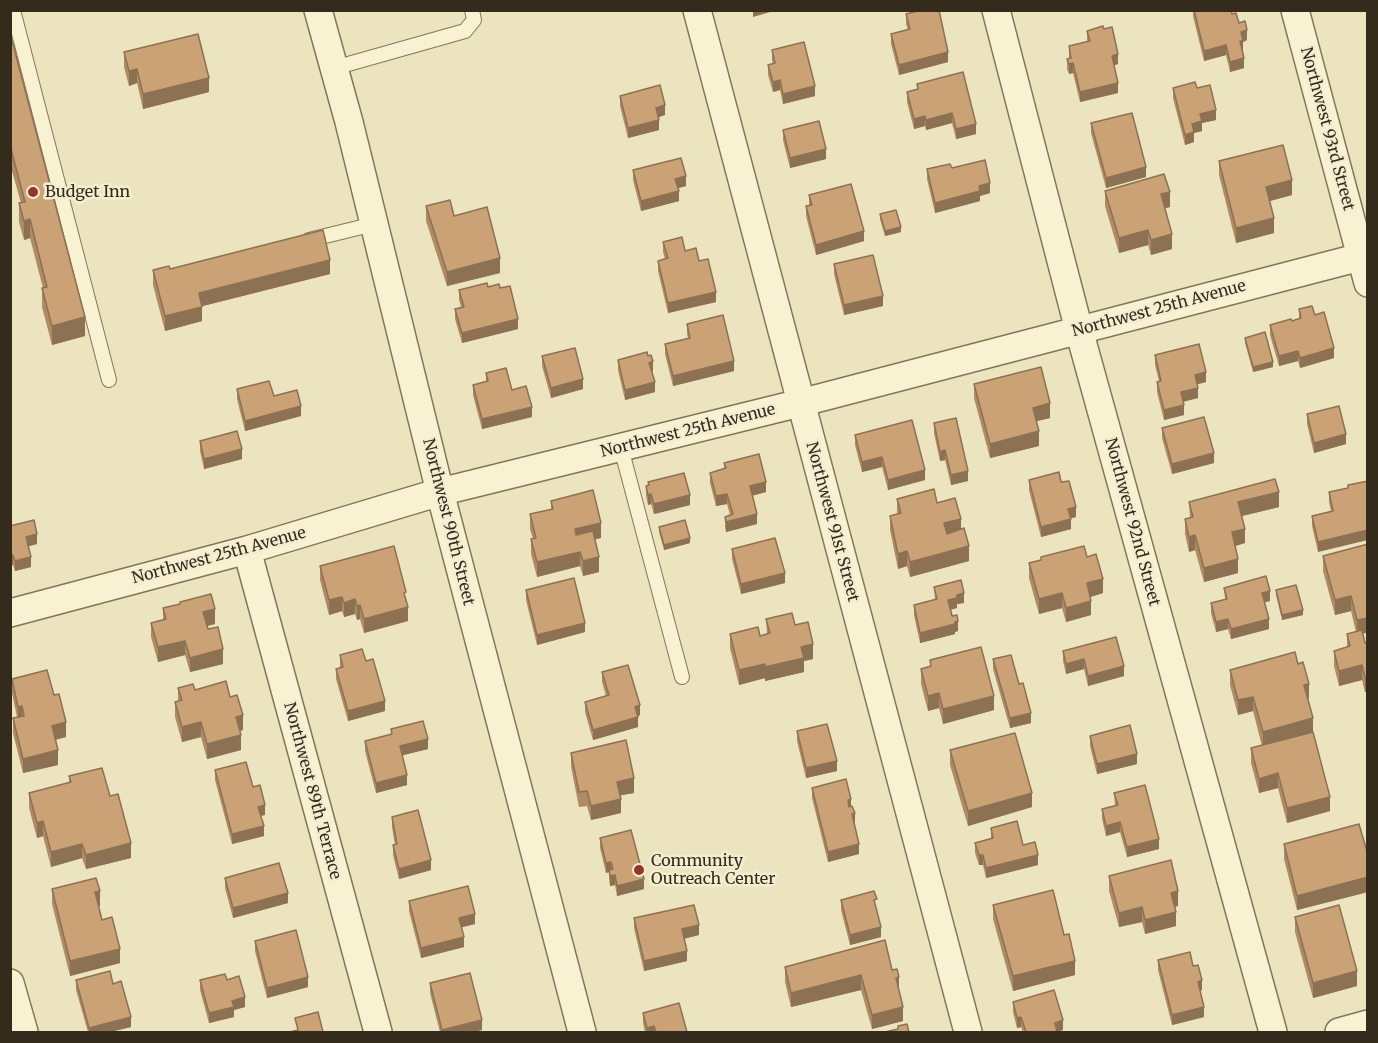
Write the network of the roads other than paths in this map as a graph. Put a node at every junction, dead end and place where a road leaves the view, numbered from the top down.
1 (13, 10) edge
2 (318, 10) edge
3 (472, 10) edge
4 (697, 10) edge
5 (996, 10) edge
6 (1295, 10) edge
7 (334, 68) junction
8 (374, 224) junction
9 (294, 244) edge
10 (1364, 256) edge
11 (1368, 283) edge
12 (1079, 330) junction
13 (109, 380) dead end
14 (800, 403) junction
15 (621, 448) junction
16 (440, 492) junction
17 (247, 550) junction
18 (10, 613) edge
19 (682, 677) dead end
20 (10, 983) edge
21 (1368, 1024) edge
22 (24, 1032) edge
23 (378, 1032) edge
24 (582, 1032) edge
25 (968, 1032) edge
26 (1273, 1032) edge
27 (1340, 1032) edge

1 - 13 lane
2 - 7 street, Northwest 90th Street
3 - 7 lane
4 - 14 street, Northwest 91st Street
5 - 12 street, Northwest 92nd Street
6 - 10 street, Northwest 93rd Street
7 - 8 street, Northwest 90th Street
8 - 9 lane
8 - 16 street, Northwest 90th Street
10 - 11 street, Northwest 93rd Street
10 - 12 street, Northwest 25th Avenue
12 - 14 street, Northwest 25th Avenue
12 - 26 street, Northwest 92nd Street
14 - 15 street, Northwest 25th Avenue
14 - 25 street, Northwest 91st Street
15 - 16 street, Northwest 25th Avenue
15 - 19 lane
16 - 17 street, Northwest 25th Avenue
16 - 24 street, Northwest 90th Street
17 - 18 street, Northwest 25th Avenue
17 - 23 street, Northwest 89th Terrace
20 - 22 street
21 - 27 street

